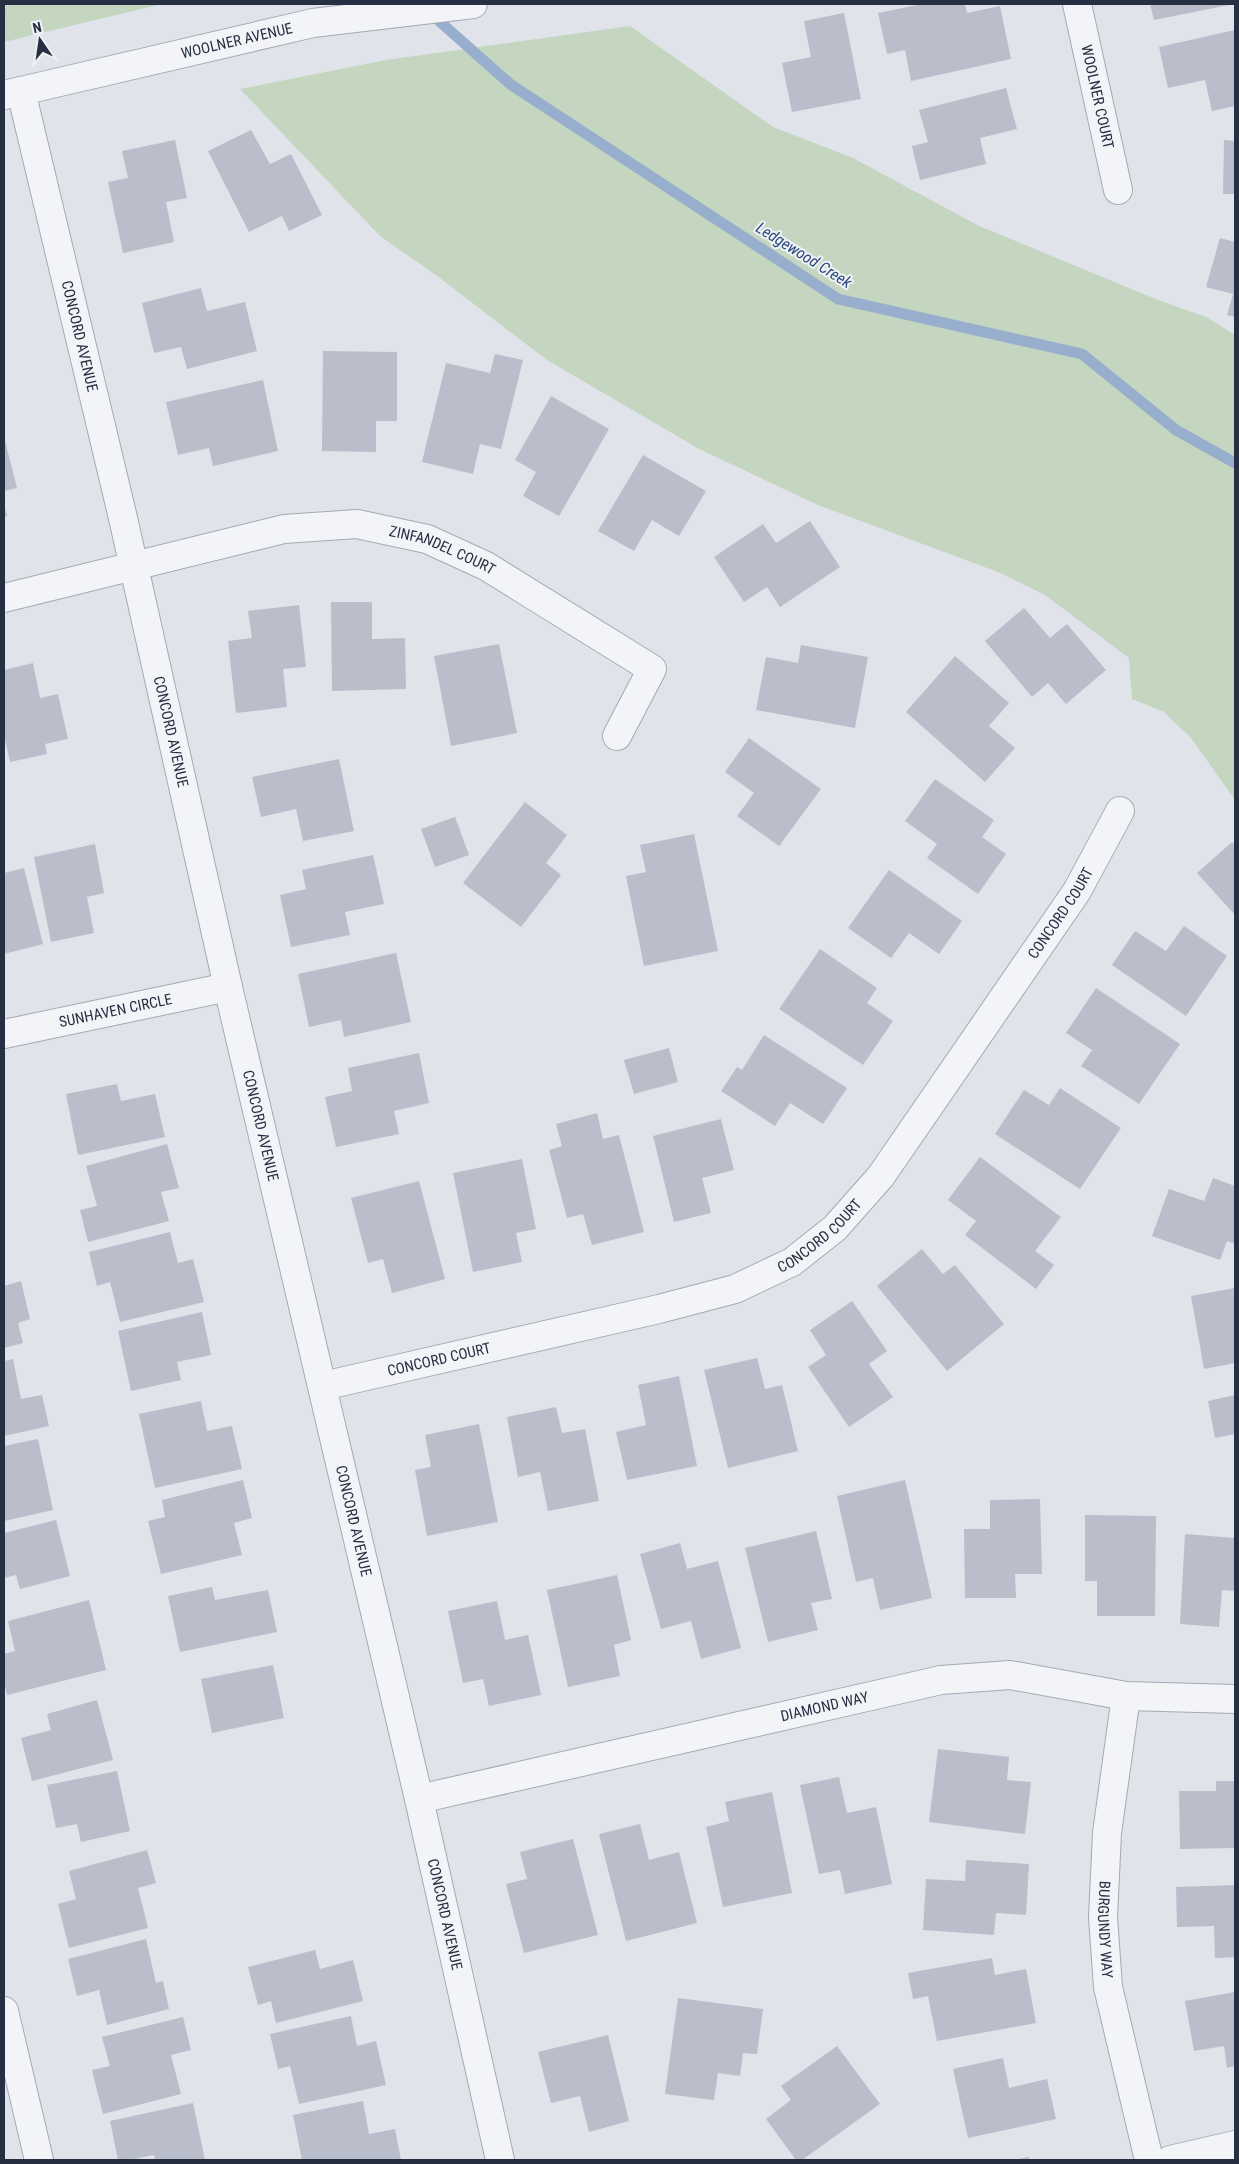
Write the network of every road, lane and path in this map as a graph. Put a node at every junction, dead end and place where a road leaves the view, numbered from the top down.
1 (473, 4) edge
2 (1077, 4) edge
3 (12, 93) edge
4 (1118, 190) dead end
5 (134, 565) junction
6 (4, 598) edge
7 (617, 736) dead end
8 (1120, 811) dead end
9 (228, 987) junction
10 (4, 1034) edge
11 (323, 1386) junction
12 (1126, 1696) junction
13 (1235, 1698) edge
14 (419, 1798) junction
15 (4, 2011) edge
16 (1235, 2145) edge
17 (39, 2160) edge
18 (500, 2160) edge
19 (1149, 2160) edge
20 (1170, 2160) edge

1 - 3 street, WOOLNER AVENUE
2 - 4 street, WOOLNER COURT
3 - 5 street, CONCORD AVENUE
5 - 6 street
5 - 7 street, ZINFANDEL COURT
5 - 9 street, CONCORD AVENUE
8 - 11 street, CONCORD COURT
9 - 10 street, SUNHAVEN CIRCLE
9 - 11 street, CONCORD AVENUE
11 - 14 street, CONCORD AVENUE
12 - 13 street, DIAMOND WAY
12 - 14 street, DIAMOND WAY
12 - 19 street, BURGUNDY WAY
14 - 18 street, CONCORD AVENUE
15 - 17 street
16 - 20 street

